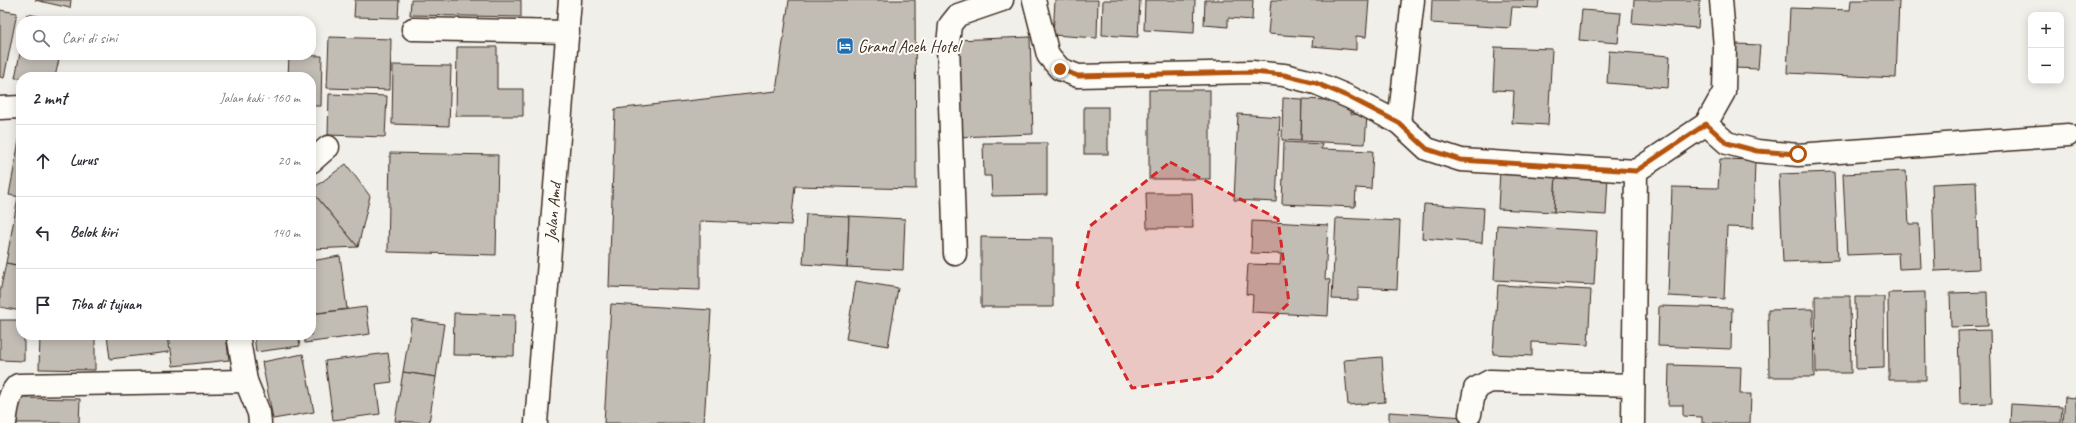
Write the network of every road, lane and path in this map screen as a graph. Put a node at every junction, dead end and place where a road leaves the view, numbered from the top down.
1 (570, 0) edge
2 (1002, 0) edge
3 (1034, 0) edge
4 (1413, 0) edge
5 (1721, 0) edge
6 (413, 29) dead end
7 (568, 32) junction
8 (16, 107) edge
9 (0, 108) edge
10 (1399, 123) junction
11 (1706, 124) junction
12 (2068, 135) dead end
13 (328, 147) dead end
14 (316, 158) edge
15 (1636, 171) junction
16 (955, 254) dead end
17 (239, 340) edge
18 (246, 380) junction
19 (1633, 386) junction
20 (1470, 414) dead end
21 (5, 423) edge
22 (260, 423) edge
23 (536, 423) edge
24 (1633, 423) edge

1 - 7 street, Jalan Amd
2 - 16 street
3 - 10 street
4 - 10 street
5 - 11 street
6 - 7 street
7 - 23 street, Jalan Amd
8 - 9 street
10 - 15 street
11 - 12 street
11 - 15 street
13 - 14 street
15 - 19 street
17 - 18 street
18 - 21 street
18 - 22 street
19 - 20 street
19 - 24 street

